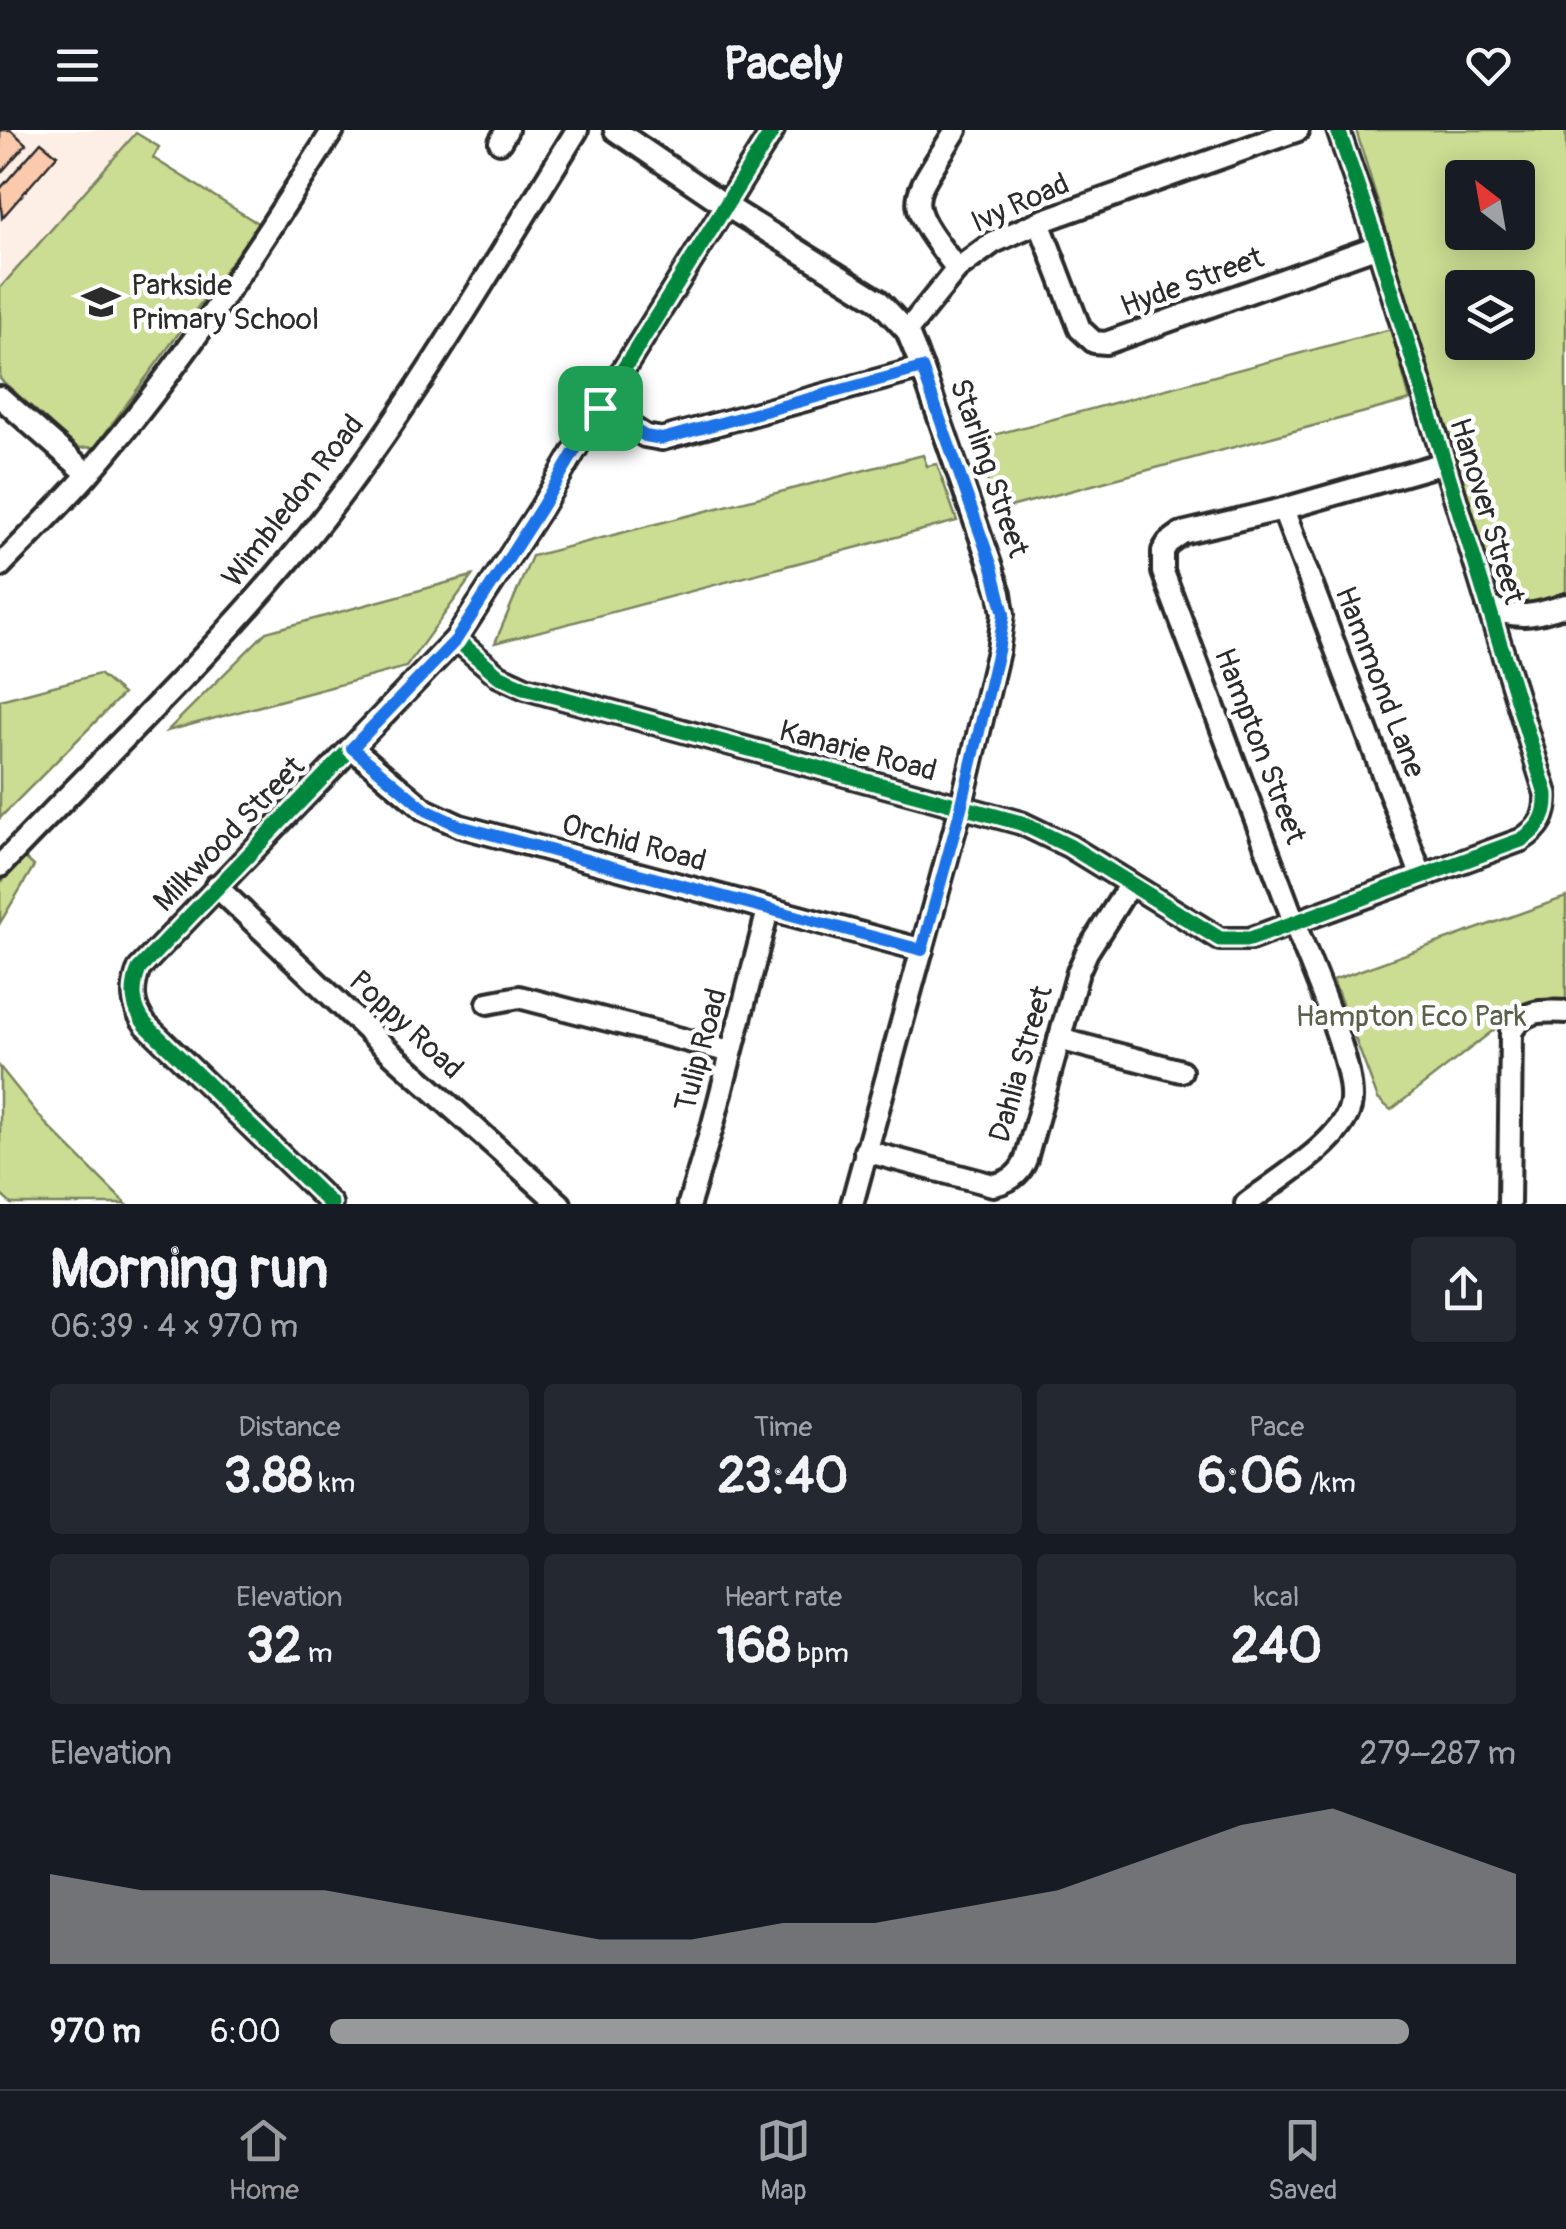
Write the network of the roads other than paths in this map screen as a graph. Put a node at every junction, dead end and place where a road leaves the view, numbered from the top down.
1 (333, 130) edge
2 (577, 130) edge
3 (614, 130) edge
4 (773, 130) edge
5 (956, 130) edge
6 (1298, 130) edge
7 (1338, 130) edge
8 (725, 205) junction
9 (1039, 222) junction
10 (1378, 246) junction
11 (956, 269) junction
12 (906, 331) junction
13 (922, 368) junction
14 (0, 397) edge
15 (600, 408) junction
16 (1444, 463) junction
17 (88, 474) junction
18 (1283, 510) junction
19 (0, 566) edge
20 (1566, 605) edge
21 (1488, 606) junction
22 (1538, 615) junction
23 (456, 640) junction
24 (1501, 650) junction
25 (352, 748) junction
26 (961, 808) junction
27 (0, 866) edge
28 (1421, 875) junction
29 (1130, 884) junction
30 (216, 886) junction
31 (768, 910) junction
32 (1294, 922) junction
33 (922, 950) junction
34 (488, 1003) dead end
35 (1566, 1012) edge
36 (1059, 1039) junction
37 (732, 1052) junction
38 (1182, 1070) dead end
39 (866, 1151) junction
40 (331, 1204) edge
41 (560, 1204) edge
42 (688, 1204) edge
43 (852, 1204) edge
44 (1246, 1204) edge
45 (1509, 1204) edge

1 - 17 street
2 - 27 street, Wimbledon Road
3 - 8 street, Starling Street
4 - 8 street, Milkwood Street
5 - 11 street
6 - 9 street, Ivy Road
7 - 10 street, Hanover Street
8 - 12 street, Starling Street
8 - 15 street, Milkwood Street
9 - 10 street, Hyde Street
9 - 11 street, Ivy Road
10 - 16 street, Hanover Street
11 - 12 street, Ivy Road
12 - 13 street, Starling Street
13 - 15 street
13 - 26 street, Starling Street
14 - 17 street
15 - 23 street, Milkwood Street
16 - 18 street, Hampton Street
16 - 21 street, Hanover Street
17 - 19 street
18 - 28 street, Hammond Lane
18 - 32 street, Hampton Street
20 - 22 street
21 - 22 street
21 - 24 street, Hanover Street
22 - 24 street
23 - 25 street, Milkwood Street
23 - 26 street, Kanarie Road
24 - 28 street, Hanover Street
25 - 30 street, Milkwood Street
25 - 31 street, Orchid Road
26 - 29 street, Kanarie Road
26 - 33 street, Starling Street
28 - 32 street, Hanover Street
29 - 32 street, Kanarie Road
29 - 36 street, Dahlia Street
30 - 40 street, Milkwood Street
30 - 41 street, Poppy Road
31 - 33 street, Orchid Road
31 - 37 street, Tulip Road
32 - 44 street, Hampton Street
33 - 39 street, Starling Street
34 - 37 street
35 - 45 street
36 - 38 street
36 - 39 street, Dahlia Street
37 - 42 street, Tulip Road
39 - 43 street, Starling Street

